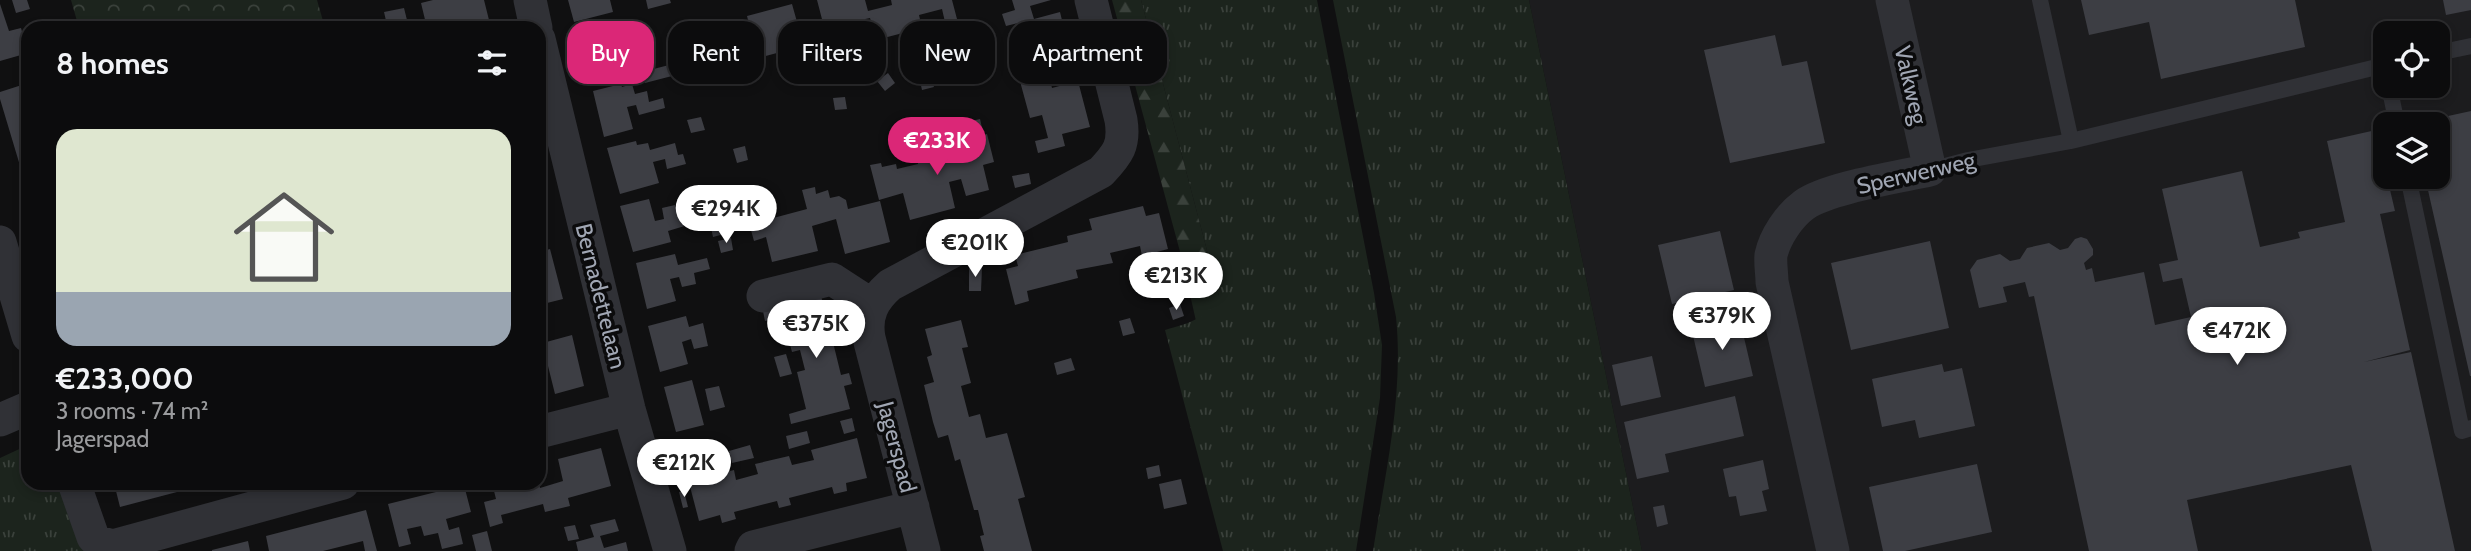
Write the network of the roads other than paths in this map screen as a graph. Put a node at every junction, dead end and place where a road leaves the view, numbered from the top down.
1 (530, 0) edge
2 (1091, 0) edge
3 (1892, 0) edge
4 (2040, 0) edge
5 (534, 21) edge
6 (2471, 46) edge
7 (2450, 50) edge
8 (546, 67) edge
9 (2373, 69) edge
10 (2071, 141) junction
11 (1930, 170) junction
12 (2411, 189) edge
13 (0, 242) edge
14 (763, 296) dead end
15 (872, 305) junction
16 (21, 312) edge
17 (629, 409) junction
18 (21, 411) edge
19 (0, 421) edge
20 (2471, 428) edge
21 (546, 430) edge
22 (76, 490) edge
23 (317, 490) edge
24 (913, 507) junction
25 (670, 551) edge
26 (751, 551) edge
27 (925, 551) edge
28 (1833, 551) edge

1 - 5 street
2 - 15 street
3 - 11 street, Valkweg
4 - 10 lane
6 - 7 lane
8 - 17 street, Bernadettelaan
9 - 10 lane, Sperwerweg
10 - 11 lane, Sperwerweg
11 - 28 street, Sperwerweg
12 - 20 lane
13 - 16 street
14 - 15 street
15 - 24 street, Jagerspad
17 - 21 street
17 - 25 street, Bernadettelaan
18 - 19 street
22 - 23 street
24 - 26 street, Jagerspad
24 - 27 street, Jagerspad

